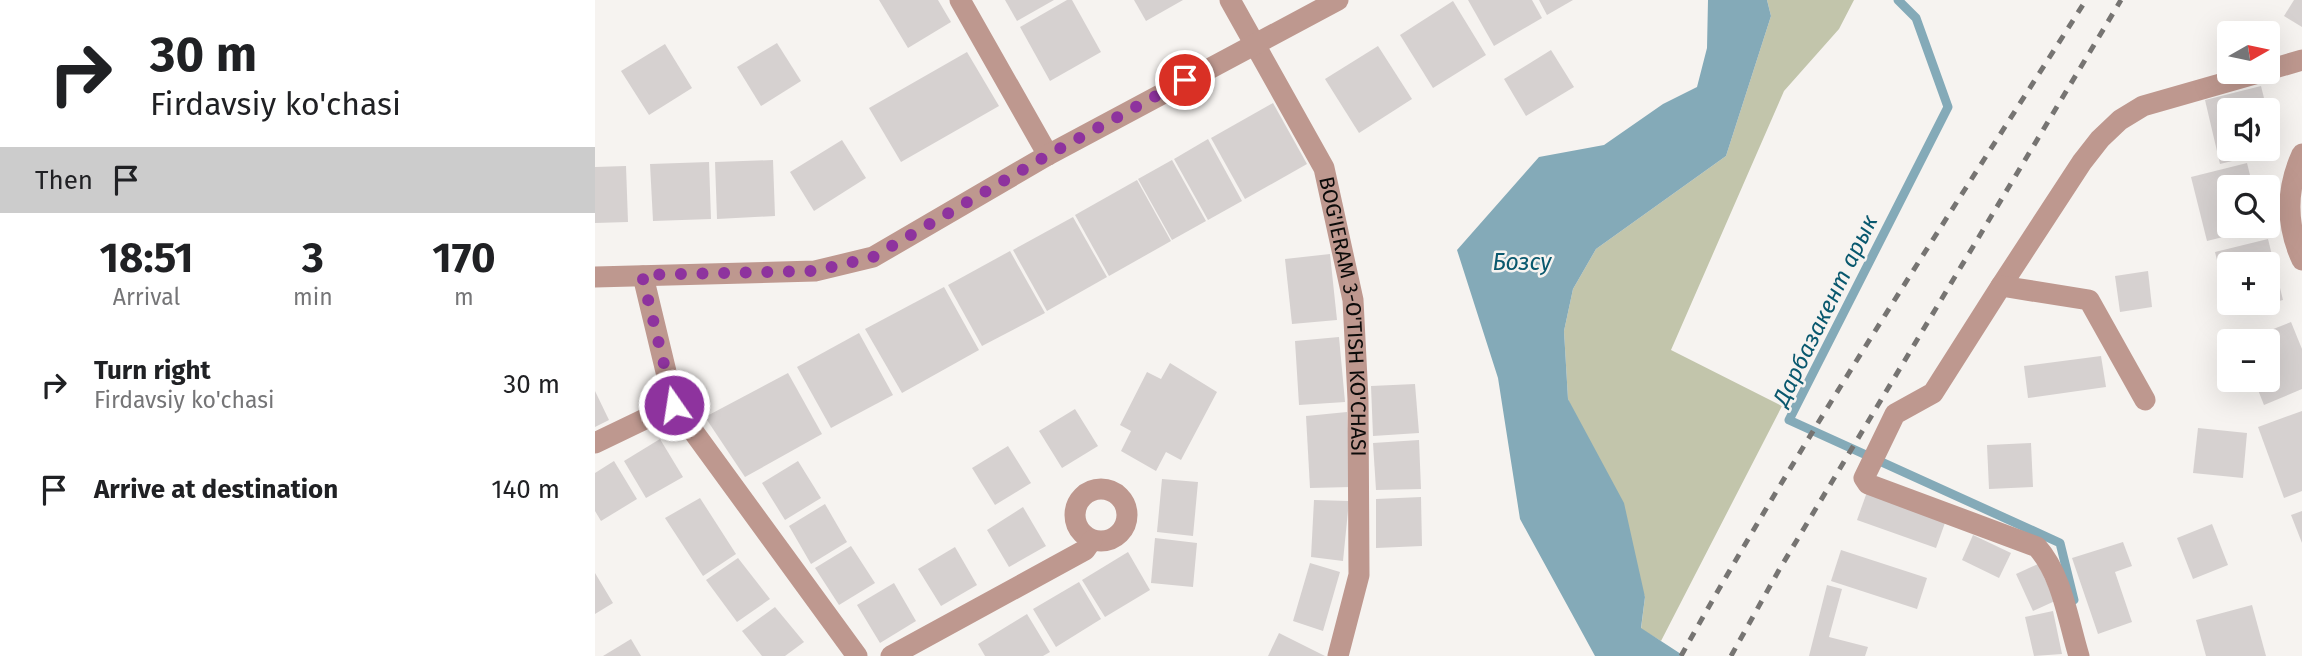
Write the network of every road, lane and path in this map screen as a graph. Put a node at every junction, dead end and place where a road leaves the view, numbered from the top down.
1 (960, 0) edge
2 (1230, 0) edge
3 (1338, 0) edge
4 (1254, 43) junction
5 (2302, 60) edge
6 (2280, 66) edge
7 (2220, 84) edge
8 (2302, 154) edge
9 (1048, 155) junction
10 (2302, 260) edge
11 (642, 275) junction
12 (595, 277) edge
13 (2001, 286) junction
14 (2145, 400) dead end
15 (674, 405) junction
16 (595, 443) edge
17 (1092, 540) dead end
18 (857, 656) edge
19 (891, 656) edge
20 (1338, 656) edge
21 (2079, 656) edge

1 - 9 street
2 - 4 street, BOG'IERAM 3-O'TISH KO'CHASI
3 - 4 street
4 - 9 street
4 - 20 street, BOG'IERAM 3-O'TISH KO'CHASI
5 - 6 street
7 - 13 street
8 - 10 street
9 - 11 street
11 - 12 street
11 - 15 street
13 - 14 street
13 - 21 street
15 - 16 street
15 - 18 street
17 - 19 street

